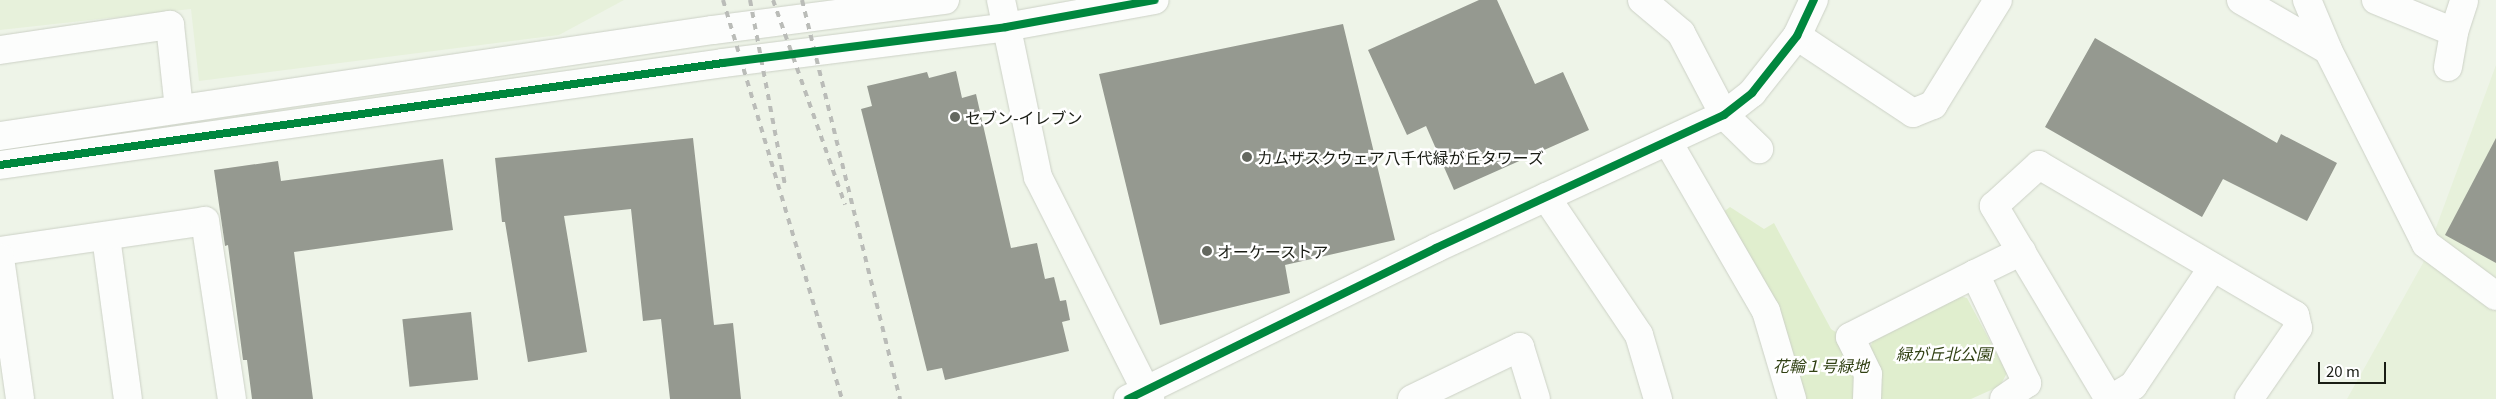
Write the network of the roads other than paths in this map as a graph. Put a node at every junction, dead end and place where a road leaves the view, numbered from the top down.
1 (945, 0) edge
2 (1001, 0) edge
3 (1155, 0) edge
4 (1642, 0) edge
5 (1814, 0) edge
6 (1998, 0) edge
7 (2241, 0) edge
8 (2307, 0) edge
9 (2376, 0) edge
10 (2464, 2) dead end
11 (1006, 27) junction
12 (2454, 32) junction
13 (1797, 36) junction
14 (0, 50) edge
15 (2328, 50) junction
16 (2448, 67) dead end
17 (179, 109) junction
18 (1724, 114) junction
19 (0, 136) edge
20 (1668, 142) junction
21 (1759, 149) dead end
22 (0, 165) edge
23 (1546, 197) junction
24 (106, 236) junction
25 (0, 251) edge
26 (2022, 251) junction
27 (0, 258) edge
28 (2213, 267) junction
29 (1975, 274) junction
30 (2496, 296) edge
31 (1141, 396) edge
32 (1420, 397) edge
33 (20, 399) edge
34 (128, 399) edge
35 (232, 399) edge
36 (1536, 399) edge
37 (1658, 399) edge
38 (1792, 399) edge
39 (1867, 399) edge
40 (2004, 399) edge
41 (2110, 399) edge
42 (2249, 399) edge

1 - 17 street
2 - 11 street
3 - 11 street
4 - 18 street
5 - 13 street
6 - 13 street
7 - 15 street
8 - 15 street
9 - 12 street
10 - 12 street
11 - 22 street
11 - 31 street
12 - 16 street
13 - 18 street
14 - 17 street
15 - 30 street
17 - 19 street
18 - 20 street
18 - 21 street
20 - 23 street
20 - 38 street
23 - 31 street
23 - 37 street
24 - 25 street
24 - 34 street
24 - 35 street
26 - 28 street
26 - 29 street
26 - 41 street
27 - 33 street
28 - 41 street
28 - 42 street
29 - 39 street
29 - 40 street
32 - 36 street

